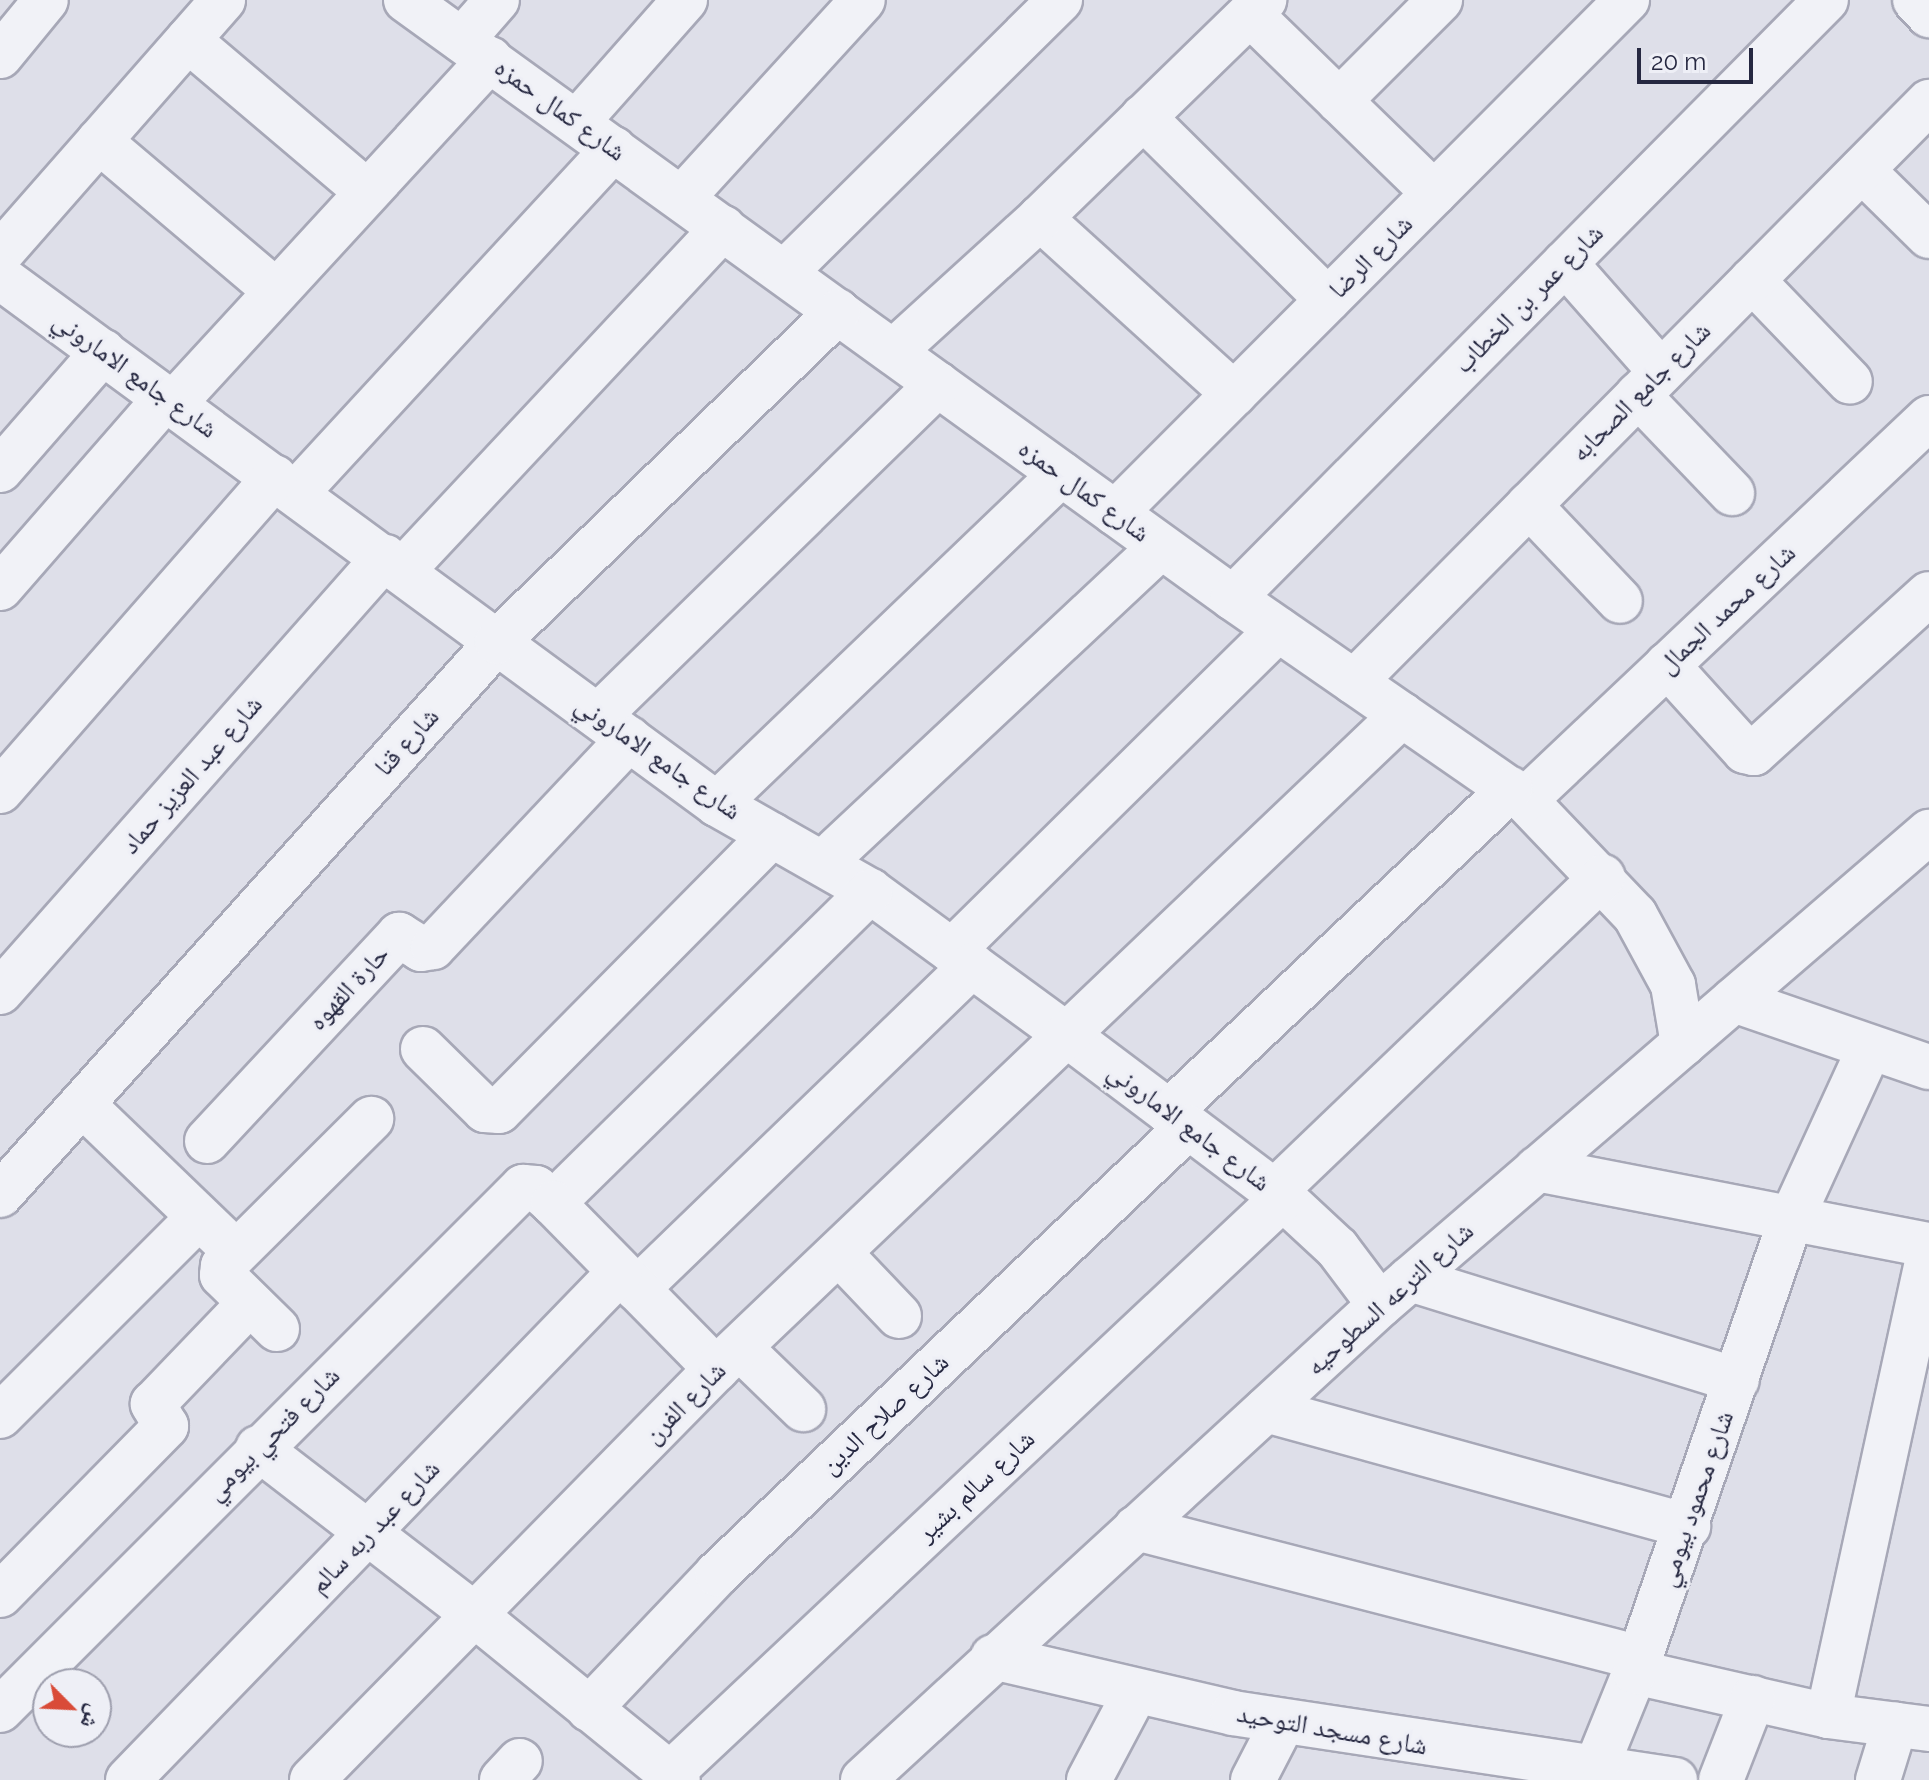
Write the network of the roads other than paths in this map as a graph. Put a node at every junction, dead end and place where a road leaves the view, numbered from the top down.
1 (46, 0) edge
2 (223, 0) edge
3 (406, 0) edge
4 (497, 0) edge
5 (685, 0) edge
6 (863, 0) edge
7 (1060, 0) edge
8 (1440, 0) edge
9 (1627, 0) edge
10 (1826, 0) edge
11 (1915, 0) edge
12 (1257, 7) edge
13 (1929, 15) edge
14 (188, 40) junction
15 (476, 49) junction
16 (0, 56) edge
17 (1339, 101) junction
18 (1929, 102) edge
19 (1143, 117) junction
20 (577, 122) junction
21 (99, 141) junction
22 (614, 149) junction
23 (1862, 170) junction
24 (367, 192) junction
25 (1434, 193) junction
26 (682, 198) junction
27 (1040, 218) junction
28 (723, 228) junction
29 (1929, 236) edge
30 (0, 254) edge
31 (1565, 263) junction
32 (785, 272) junction
33 (0, 277) edge
34 (1752, 280) junction
35 (276, 291) junction
36 (1328, 300) junction
37 (838, 311) junction
38 (894, 351) junction
39 (103, 352) junction
40 (1850, 382) dead end
41 (1650, 383) junction
42 (938, 384) junction
43 (1234, 394) junction
44 (170, 401) junction
45 (1929, 418) edge
46 (0, 470) edge
47 (1061, 474) junction
48 (286, 484) junction
49 (1732, 493) dead end
50 (1529, 505) junction
51 (1115, 513) junction
52 (1161, 547) junction
53 (393, 564) junction
54 (0, 588) edge
55 (1929, 594) edge
56 (1233, 598) junction
57 (1620, 601) dead end
58 (1278, 629) junction
59 (497, 642) junction
60 (1667, 665) junction
61 (1354, 682) junction
62 (1402, 715) junction
63 (614, 728) junction
64 (0, 791) edge
65 (1518, 794) junction
66 (717, 804) junction
67 (1929, 832) edge
68 (772, 835) junction
69 (824, 862) junction
70 (1603, 877) junction
71 (870, 891) junction
72 (962, 958) junction
73 (0, 992) edge
74 (1734, 1000) junction
75 (1067, 1035) junction
76 (1683, 1044) junction
77 (1870, 1047) junction
78 (423, 1049) dead end
79 (1929, 1067) edge
80 (82, 1104) junction
81 (371, 1119) dead end
82 (1179, 1120) junction
83 (207, 1141) dead end
84 (1537, 1169) junction
85 (1279, 1194) junction
86 (0, 1195) edge
87 (553, 1203) junction
88 (199, 1217) junction
89 (1790, 1222) junction
90 (1929, 1245) edge
91 (236, 1252) junction
92 (839, 1253) junction
93 (1929, 1253) edge
94 (629, 1280) junction
95 (1395, 1292) junction
96 (899, 1316) dead end
97 (728, 1358) junction
98 (1737, 1380) junction
99 (803, 1409) dead end
100 (1266, 1410) junction
101 (0, 1416) edge
102 (258, 1448) junction
103 (1688, 1526) junction
104 (1136, 1528) junction
105 (369, 1535) junction
106 (0, 1595) edge
107 (476, 1616) junction
108 (993, 1657) junction
109 (1638, 1665) junction
110 (1135, 1693) junction
111 (1753, 1698) junction
112 (589, 1709) junction
113 (0, 1710) edge
114 (1828, 1716) junction
115 (1283, 1722) junction
116 (1912, 1727) edge
117 (1422, 1764) edge
118 (1582, 1775) edge
119 (674, 1777) edge
120 (128, 1780) edge
121 (312, 1780) edge
122 (863, 1780) edge
123 (1089, 1780) edge
124 (1253, 1780) edge
125 (1675, 1780) edge
126 (1721, 1780) edge
127 (1878, 1780) edge

1 - 16 street
2 - 14 street
3 - 15 street, شارع كمال حمزه
4 - 15 street
5 - 20 street
6 - 26 street
7 - 32 street
8 - 17 street
9 - 25 street, شارع الرضا
10 - 31 street, شارع عمر بن الخطاب
11 - 13 street
12 - 17 street
12 - 19 street
14 - 21 street
14 - 24 street
15 - 20 street, شارع كمال حمزه
15 - 24 street
17 - 25 street
18 - 23 street, شارع جامع الصحابه
19 - 27 street
19 - 36 street
20 - 22 street, شارع كمال حمزه
21 - 30 street
21 - 35 street
22 - 26 street, شارع كمال حمزه
22 - 48 street
23 - 29 street
23 - 34 street, شارع جامع الصحابه
24 - 35 street
25 - 36 street, شارع الرضا
26 - 28 street, شارع كمال حمزه
27 - 38 street
27 - 43 street
28 - 32 street, شارع كمال حمزه
28 - 53 street, شارع عبد العزيز حماد
31 - 41 street
31 - 56 street, شارع عمر بن الخطاب
32 - 37 street, شارع كمال حمزه
33 - 39 street, شارع جامع الاماروني
34 - 40 street
34 - 41 street, شارع جامع الصحابه
35 - 44 street
36 - 43 street, شارع الرضا
37 - 38 street, شارع كمال حمزه
37 - 59 street, شارع قنا
38 - 42 street, شارع كمال حمزه
39 - 44 street, شارع جامع الاماروني
39 - 46 street
41 - 49 street
41 - 50 street, شارع جامع الصحابه
42 - 47 street, شارع كمال حمزه
42 - 63 street
43 - 51 street, شارع الرضا
44 - 48 street, شارع جامع الاماروني
44 - 54 street
45 - 60 street, شارع محمد الجمال
47 - 51 street, شارع كمال حمزه
47 - 66 street
48 - 53 street, شارع جامع الاماروني
48 - 64 street
50 - 57 street
50 - 61 street, شارع جامع الصحابه
51 - 52 street, شارع كمال حمزه
52 - 56 street, شارع كمال حمزه
52 - 69 street
53 - 59 street, شارع جامع الاماروني
53 - 73 street, شارع عبد العزيز حماد
55 - 60 street
56 - 58 street, شارع كمال حمزه
58 - 61 street, شارع كمال حمزه
58 - 72 street, شارع عبد ربه سالم
59 - 63 street, شارع جامع الاماروني
59 - 80 street, شارع قنا
60 - 65 street, شارع محمد الجمال
61 - 62 street, شارع كمال حمزه
62 - 65 street, شارع كمال حمزه
62 - 75 street, شارع الفرن
63 - 66 street, شارع جامع الاماروني
63 - 83 street, حارة القهوه
65 - 70 street, شارع كمال حمزه
65 - 82 street, شارع محمد الجمال
66 - 68 street, شارع جامع الاماروني
67 - 74 street, شارع الترعه السطوحيه
68 - 69 street, شارع جامع الاماروني
68 - 78 street
69 - 71 street, شارع جامع الاماروني
70 - 76 street, شارع كمال حمزه
70 - 85 street, شارع سالم بشير
71 - 72 street, شارع جامع الاماروني
71 - 87 street
72 - 75 street, شارع جامع الاماروني
72 - 94 street, شارع عبد ربه سالم
74 - 76 street, شارع الترعه السطوحيه
74 - 77 street
75 - 82 street, شارع جامع الاماروني
75 - 92 street, شارع الفرن
76 - 84 street, شارع الترعه السطوحيه
77 - 79 street
77 - 89 street, شارع محمود بيومي
80 - 86 street, شارع قنا
80 - 88 street
81 - 91 street
82 - 85 street, شارع جامع الاماروني
82 - 112 street, شارع صلاح الدين
84 - 89 street
84 - 95 street, شارع الترعه السطوحيه
85 - 95 street, شارع جامع الاماروني
85 - 119 street, شارع سالم بشير
87 - 94 street
87 - 102 street, شارع فتحي بيومي
88 - 91 street
88 - 101 street
89 - 90 street
89 - 98 street, شارع محمود بيومي
91 - 106 street
92 - 96 street
92 - 97 street, شارع الفرن
93 - 114 street
94 - 97 street
94 - 105 street, شارع عبد ربه سالم
95 - 98 street
95 - 100 street, شارع الترعه السطوحيه
97 - 99 street
97 - 107 street, شارع الفرن
98 - 103 street, شارع محمود بيومي
100 - 103 street
100 - 104 street, شارع الترعه السطوحيه
102 - 105 street
102 - 113 street, شارع فتحي بيومي
103 - 109 street, شارع محمود بيومي
104 - 108 street, شارع الترعه السطوحيه
104 - 109 street
105 - 107 street
105 - 120 street, شارع عبد ربه سالم
107 - 112 street
107 - 121 street, شارع الفرن
108 - 110 street, شارع مسجد التوحيد
108 - 122 street, شارع الترعه السطوحيه
109 - 111 street
109 - 118 street, شارع محمود بيومي
110 - 115 street, شارع مسجد التوحيد
110 - 123 street
111 - 114 street
111 - 126 street
112 - 119 street
114 - 116 street
115 - 117 street, شارع مسجد التوحيد
115 - 124 street
116 - 127 street
117 - 118 street, شارع مسجد التوحيد
118 - 125 street, شارع مسجد التوحيد

